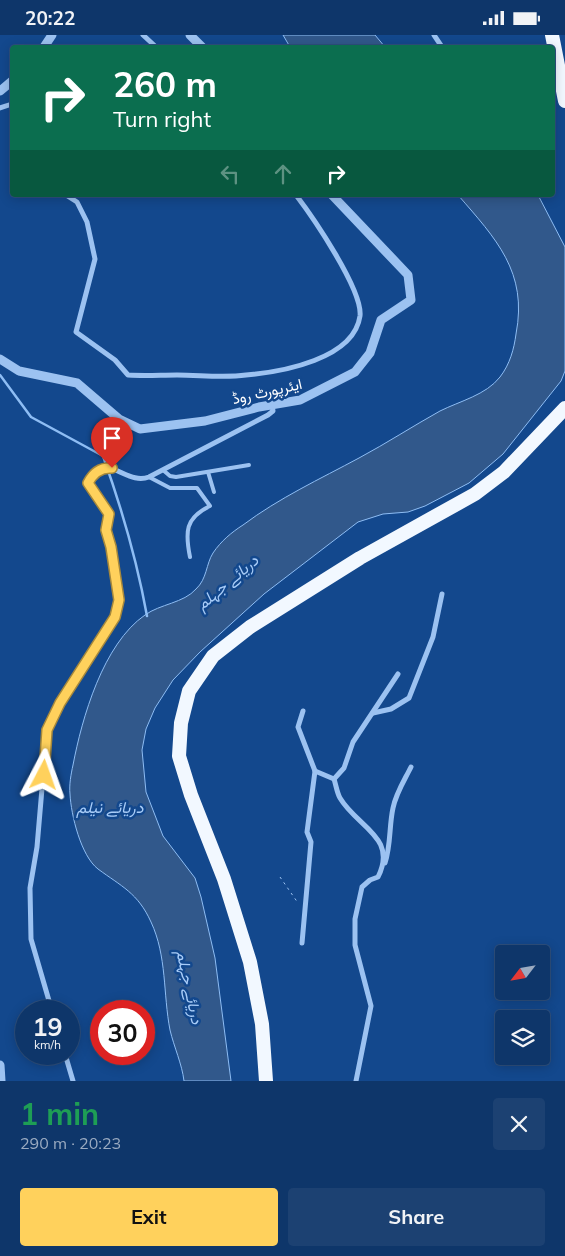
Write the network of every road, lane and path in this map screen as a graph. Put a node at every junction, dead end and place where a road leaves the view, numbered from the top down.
1 (143, 35) edge
2 (190, 35) edge
3 (154, 45) edge
4 (200, 45) edge
5 (555, 50) edge
6 (10, 83) edge
7 (0, 91) edge
8 (565, 101) edge
9 (69, 197) edge
10 (297, 197) edge
11 (334, 197) edge
12 (0, 359) edge
13 (272, 405) junction
14 (565, 407) edge
15 (249, 465) dead end
16 (163, 470) junction
17 (208, 472) junction
18 (149, 477) junction
19 (214, 492) dead end
20 (190, 557) dead end
21 (442, 594) dead end
22 (398, 674) dead end
23 (303, 711) dead end
24 (373, 713) junction
25 (411, 767) dead end
26 (314, 771) junction
27 (334, 779) junction
28 (385, 864) junction
29 (280, 877) dead end
30 (305, 911) junction
31 (302, 943) dead end
32 (49, 1000) edge
33 (0, 1065) edge
34 (68, 1065) edge
35 (1, 1081) edge
36 (73, 1081) edge
37 (266, 1081) edge
38 (356, 1081) edge

1 - 3 street
2 - 4 street
5 - 8 highway
6 - 7 street
9 - 10 street
11 - 13 street, ایئرپورٹ روڈ
12 - 13 street, ایئرپورٹ روڈ
13 - 16 street
14 - 37 highway
15 - 17 lane
16 - 17 lane
16 - 18 street
17 - 19 lane
18 - 20 lane
18 - 32 street
21 - 24 street
22 - 24 street
23 - 26 street
24 - 27 street
25 - 28 street
26 - 27 street
26 - 30 street
27 - 28 street
28 - 38 street
29 - 30 path
30 - 31 street
33 - 35 street
34 - 36 street

